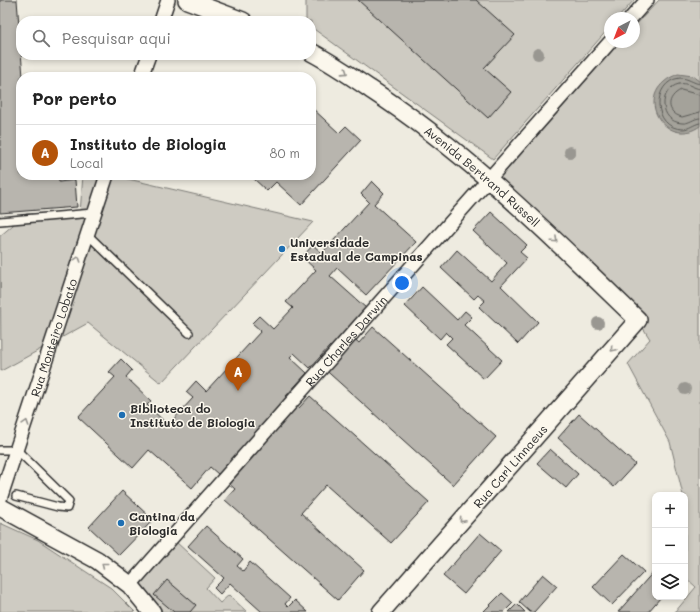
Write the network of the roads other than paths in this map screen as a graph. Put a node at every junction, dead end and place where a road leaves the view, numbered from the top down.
1 (168, 0) edge
2 (187, 0) edge
3 (647, 0) edge
4 (636, 12) edge
5 (163, 16) edge
6 (230, 16) edge
7 (605, 48) edge
8 (316, 55) edge
9 (147, 60) edge
10 (143, 72) edge
11 (490, 178) junction
12 (104, 180) edge
13 (93, 213) junction
14 (0, 221) edge
15 (86, 233) junction
16 (638, 320) joint
17 (189, 333) dead end
18 (0, 450) edge
19 (17, 450) junction
20 (16, 496) dead end
21 (0, 499) edge
22 (0, 508) edge
23 (130, 585) junction
24 (152, 612) edge
25 (381, 612) edge

1 - 5 street
2 - 6 street
3 - 4 street
7 - 11 street, Rua Charles Darwin
8 -> 11 street, Avenida Bertrand Russell
9 - 10 street
11 -> 16 street, Avenida Bertrand Russell
11 - 23 street, Rua Charles Darwin
12 - 13 street, Rua Monteiro Lobato
13 - 14 lane
13 - 15 street, Rua Monteiro Lobato
15 - 17 lane
19 -> 15 street, Rua Monteiro Lobato
16 -> 25 street, Rua Carl Linnaeus
18 - 19 lane
19 - 20 lane
19 - 21 street, Rua Monteiro Lobato
23 -> 22 street
23 - 24 street

